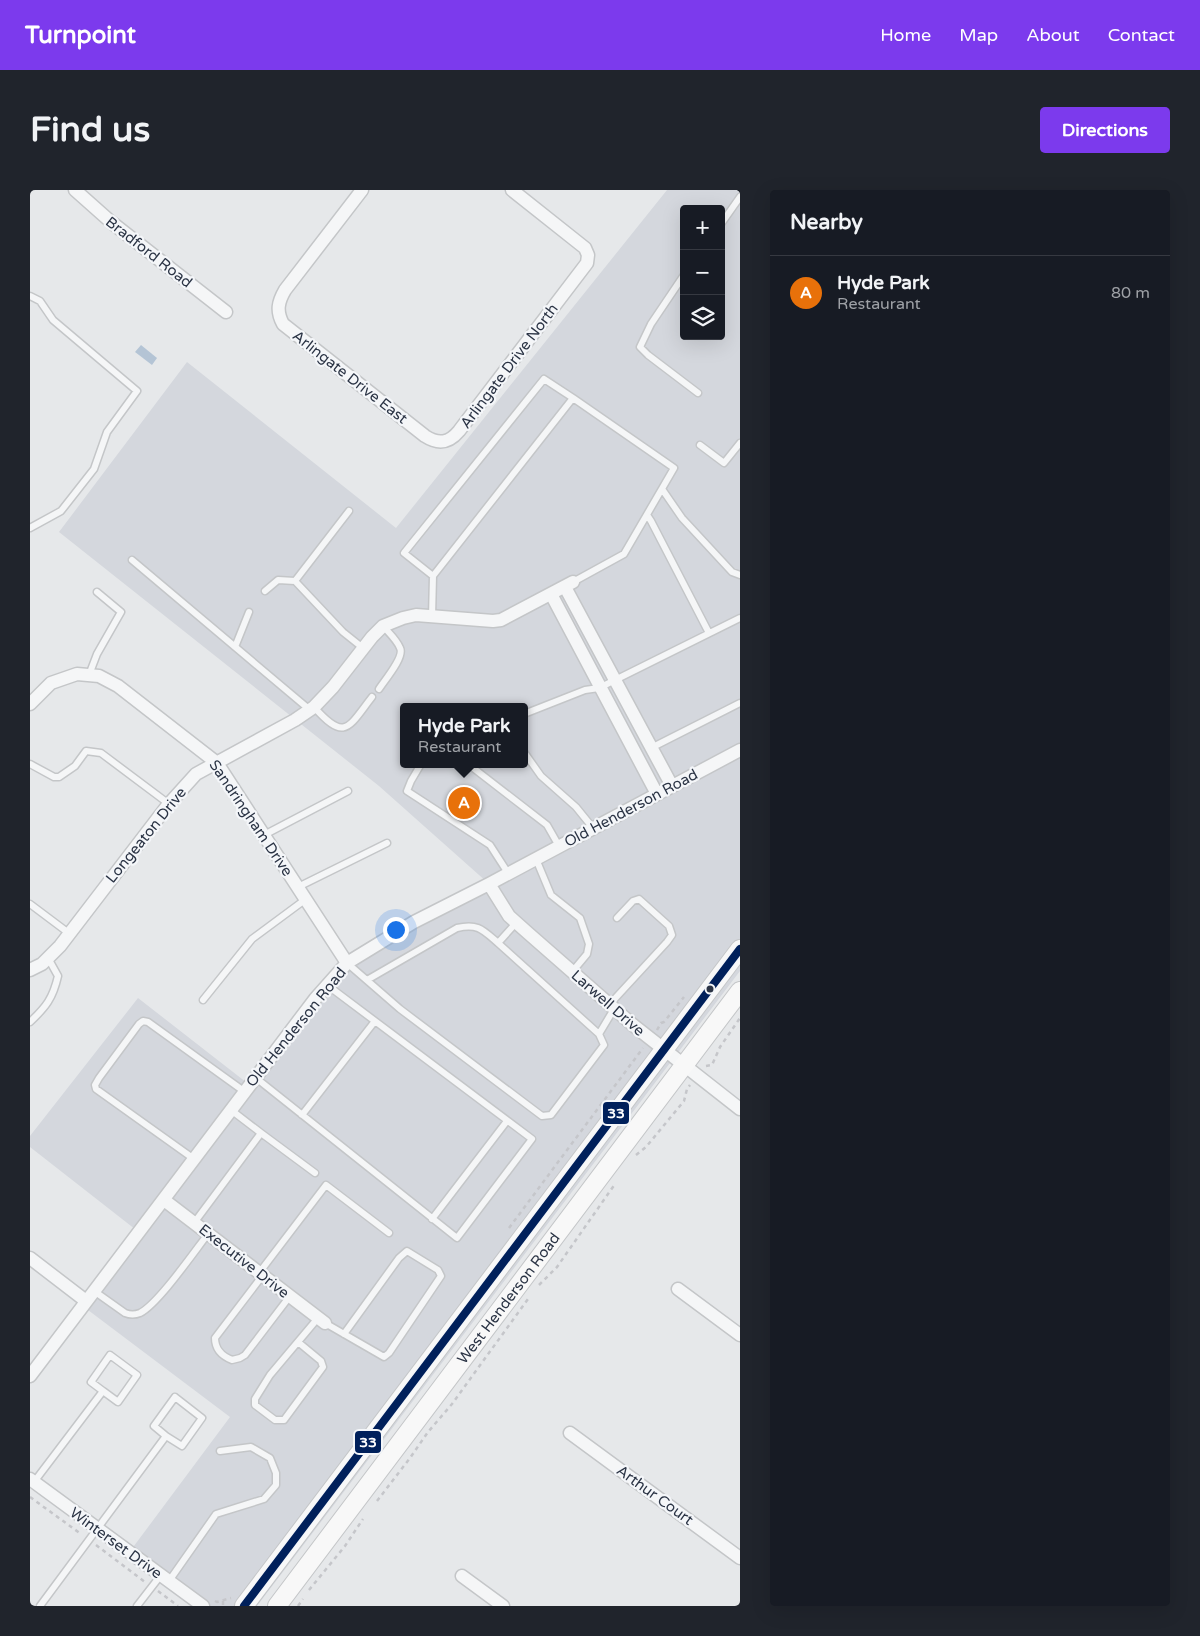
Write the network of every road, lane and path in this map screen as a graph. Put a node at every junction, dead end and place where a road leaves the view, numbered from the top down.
1 (75, 190) edge
2 (362, 190) edge
3 (512, 190) edge
4 (740, 197) edge
5 (725, 218) edge
6 (680, 281) edge
7 (30, 296) edge
8 (226, 312) dead end
9 (698, 393) dead end
10 (573, 398) junction
11 (425, 436) joint
12 (740, 443) edge
13 (700, 445) dead end
14 (662, 489) junction
15 (348, 511) dead end
16 (647, 515) junction
17 (30, 528) edge
18 (132, 560) dead end
19 (740, 575) edge
20 (433, 576) junction
21 (295, 581) junction
22 (569, 584) junction
23 (265, 591) dead end
24 (97, 592) dead end
25 (551, 594) junction
26 (249, 612) dead end
27 (432, 617) junction
28 (740, 618) edge
29 (383, 626) junction
30 (709, 633) junction
31 (235, 647) junction
32 (363, 648) junction
33 (83, 675) junction
34 (615, 680) junction
35 (599, 688) junction
36 (379, 689) dead end
37 (372, 697) dead end
38 (740, 703) edge
39 (30, 704) edge
40 (312, 708) junction
41 (528, 712) edge
42 (651, 748) junction
43 (740, 750) edge
44 (528, 758) edge
45 (217, 763) junction
46 (30, 764) edge
47 (419, 768) edge
48 (473, 768) edge
49 (672, 786) junction
50 (348, 791) dead end
51 (657, 794) junction
52 (169, 804) junction
53 (593, 828) junction
54 (264, 835) junction
55 (387, 843) dead end
56 (559, 846) junction
57 (536, 859) junction
58 (508, 874) junction
59 (489, 884) junction
60 (298, 887) junction
61 (306, 899) junction
62 (30, 904) edge
63 (617, 918) dead end
64 (516, 923) junction
65 (70, 934) junction
66 (498, 943) junction
67 (740, 949) edge
68 (48, 958) junction
69 (347, 963) junction
70 (30, 970) edge
71 (572, 972) junction
72 (367, 980) junction
73 (327, 985) junction
74 (740, 991) edge
75 (203, 1000) dead end
76 (612, 1007) junction
77 (740, 1018) edge
78 (375, 1021) junction
79 (30, 1022) edge
80 (599, 1034) junction
81 (663, 1050) junction
82 (634, 1061) dead end
83 (690, 1071) junction
84 (256, 1078) junction
85 (245, 1092) junction
86 (740, 1109) edge
87 (231, 1110) junction
88 (302, 1115) junction
89 (507, 1121) junction
90 (261, 1133) junction
91 (635, 1155) dead end
92 (194, 1159) junction
93 (315, 1173) dead end
94 (618, 1179) dead end
95 (164, 1200) junction
96 (432, 1219) junction
97 (194, 1223) junction
98 (388, 1233) dead end
99 (208, 1234) junction
100 (504, 1234) dead end
101 (30, 1258) edge
102 (261, 1274) junction
103 (537, 1287) dead end
104 (678, 1289) dead end
105 (531, 1295) dead end
106 (90, 1296) junction
107 (290, 1296) junction
108 (321, 1321) junction
109 (344, 1334) junction
110 (740, 1335) edge
111 (298, 1342) junction
112 (30, 1376) edge
113 (102, 1390) junction
114 (570, 1433) dead end
115 (166, 1436) junction
116 (220, 1451) dead end
117 (32, 1482) edge
118 (30, 1497) edge
119 (372, 1507) dead end
120 (366, 1514) dead end
121 (96, 1528) junction
122 (88, 1540) junction
123 (740, 1558) edge
124 (462, 1576) dead end
125 (165, 1578) junction
126 (151, 1586) junction
127 (309, 1590) dead end
128 (303, 1598) dead end
129 (222, 1600) junction
130 (239, 1600) edge
131 (206, 1602) edge
132 (40, 1606) edge
133 (137, 1606) edge
134 (178, 1606) edge
135 (223, 1606) edge
136 (277, 1606) edge
137 (298, 1606) edge
138 (503, 1606) edge

1 - 8 street, Bradford Road
2 - 11 street, Arlingate Drive East
3 - 11 street, Arlingate Drive North
4 - 5 lane
6 - 9 lane
7 - 17 lane
10 - 14 lane
10 - 20 lane
10 - 20 lane
12 - 13 lane
14 - 16 lane
14 - 19 lane
15 - 21 lane
16 - 22 lane
16 - 30 lane
18 - 31 lane
20 - 27 lane
21 - 23 lane
21 - 32 lane
22 - 25 street
22 - 34 street
24 - 33 lane
25 - 27 street
25 - 35 street
26 - 31 lane
27 - 29 street
28 - 30 lane
29 - 32 street, Longeaton Drive
29 - 36 lane
30 - 34 lane
31 - 40 lane
32 - 40 street, Longeaton Drive
33 - 39 street
33 - 45 street, Sandringham Drive
34 - 35 lane
34 - 42 street
35 - 41 lane
35 - 51 street
37 - 40 lane
38 - 42 lane
40 - 45 street, Longeaton Drive
42 - 49 street
43 - 49 street, Old Henderson Road
44 - 53 lane
45 - 52 street, Longeaton Drive
45 - 54 street, Sandringham Drive
46 - 52 lane
47 - 58 lane
48 - 56 lane
49 - 51 street, Old Henderson Road
50 - 54 lane
51 - 53 street, Old Henderson Road
52 - 65 street, Longeaton Drive
53 - 56 street, Old Henderson Road
54 - 60 street, Sandringham Drive
55 - 60 lane
56 - 57 street, Old Henderson Road
57 - 58 street, Old Henderson Road
57 - 71 lane
58 - 59 street, Old Henderson Road
59 - 64 street, Larwell Drive
59 - 69 street, Old Henderson Road
60 - 61 street, Sandringham Drive
61 - 69 street, Sandringham Drive
61 - 75 lane
62 - 65 lane
63 - 76 lane
64 - 66 lane
64 - 71 street, Larwell Drive
65 - 68 street, Longeaton Drive
66 - 72 lane
66 - 80 lane
67 - 81 main road, West Henderson Road
68 - 70 street, Longeaton Drive
68 - 79 lane
69 - 72 lane
69 - 73 street, Old Henderson Road
71 - 76 street, Larwell Drive
72 - 80 lane
73 - 78 lane
73 - 84 street, Old Henderson Road
74 - 83 main road, West Henderson Road
76 - 80 lane
76 - 81 street, Larwell Drive
77 - 83 path
78 - 88 lane
78 - 89 lane
81 - 83 street, Larwell Drive
81 - 130 main road, West Henderson Road
82 - 100 path
83 - 86 street, Larwell Drive
83 - 91 path
83 - 136 main road, West Henderson Road
84 - 85 street, Old Henderson Road
84 - 88 lane
85 - 87 street, Old Henderson Road
85 - 92 lane
87 - 90 lane
87 - 92 street, Old Henderson Road
88 - 96 lane
89 - 96 lane
89 - 96 lane
90 - 93 lane
90 - 97 lane
92 - 95 street, Old Henderson Road
94 - 103 path
95 - 97 street, Executive Drive
95 - 106 street, Old Henderson Road
97 - 99 street, Executive Drive
98 - 102 lane
99 - 102 street, Executive Drive
99 - 106 lane
101 - 106 street
102 - 107 street, Executive Drive
102 - 107 lane
104 - 110 street
105 - 119 path
106 - 112 street, Old Henderson Road
107 - 108 street, Executive Drive
108 - 109 lane
108 - 111 lane
109 - 109 lane
111 - 111 lane
113 - 113 lane
113 - 117 lane
114 - 123 street, Arthur Court
115 - 115 lane
115 - 121 lane
116 - 125 lane
117 - 121 street, Winterset Drive
118 - 122 path
120 - 127 path
121 - 122 lane
121 - 125 street, Winterset Drive
122 - 126 path
122 - 132 lane
124 - 138 street
125 - 126 lane
125 - 131 street, Winterset Drive
126 - 133 lane
126 - 134 path
128 - 137 path
129 - 130 path
129 - 131 path
129 - 135 path

